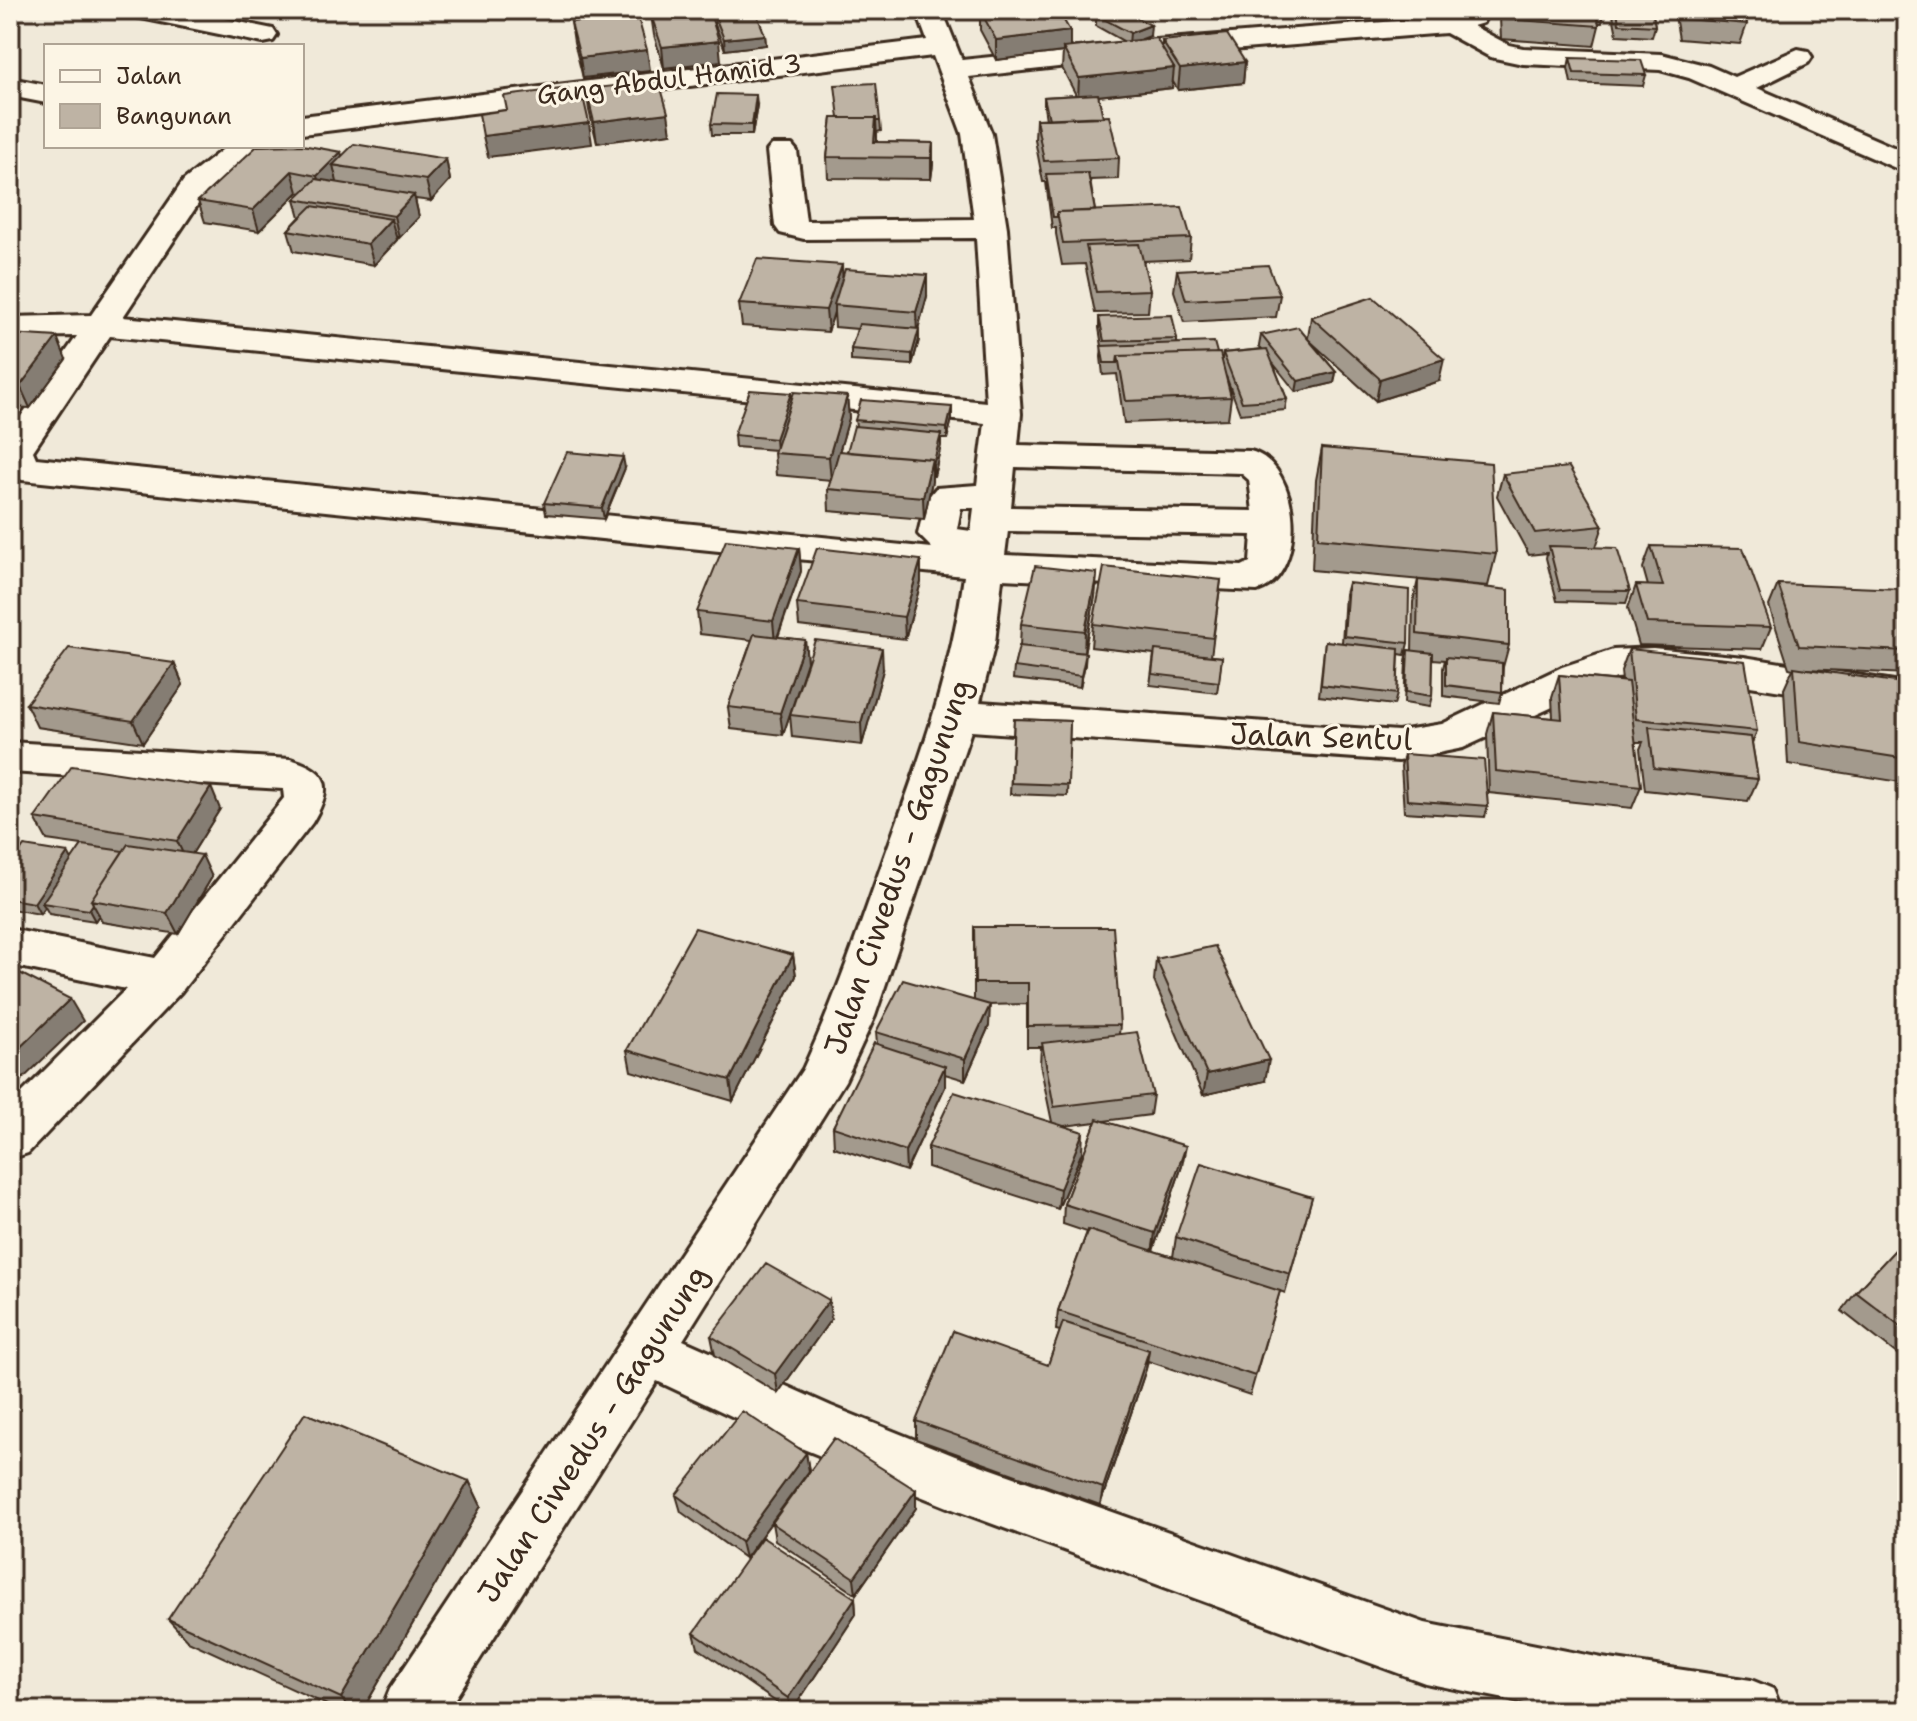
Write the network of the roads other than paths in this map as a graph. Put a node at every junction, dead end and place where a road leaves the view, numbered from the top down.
1 (141, 10) edge
2 (1476, 10) edge
3 (1450, 25) junction
4 (263, 30) edge
5 (941, 42) edge
6 (1798, 57) dead end
7 (10, 87) edge
8 (1734, 88) junction
9 (44, 94) edge
10 (304, 125) edge
11 (242, 148) edge
12 (782, 151) dead end
13 (1907, 164) edge
14 (991, 228) junction
15 (102, 325) junction
16 (10, 327) edge
17 (995, 500) junction
18 (1269, 523) junction
19 (1907, 697) edge
20 (956, 715) junction
21 (10, 757) edge
22 (10, 947) edge
23 (165, 979) junction
24 (10, 1138) edge
25 (648, 1350) junction
26 (412, 1711) edge
27 (1751, 1711) edge

1 - 4 street
2 - 3 street
3 - 5 street, Gang Abdul Hamid 3
3 - 8 street
5 - 10 street, Gang Abdul Hamid 3
5 - 14 street, Jalan Ciwedus - Gagunung
6 - 8 street
7 - 9 street
8 - 13 street
11 - 15 street
12 - 14 street
14 - 17 street, Jalan Ciwedus - Gagunung
15 - 16 street
15 - 17 street
15 - 17 street
17 - 18 street
17 - 18 street
17 - 18 street
17 - 20 street, Jalan Ciwedus - Gagunung
19 - 20 street, Jalan Sentul
20 - 25 street, Jalan Ciwedus - Gagunung
21 - 23 street
22 - 23 street
23 - 24 street
25 - 26 street, Jalan Ciwedus - Gagunung
25 - 27 street

